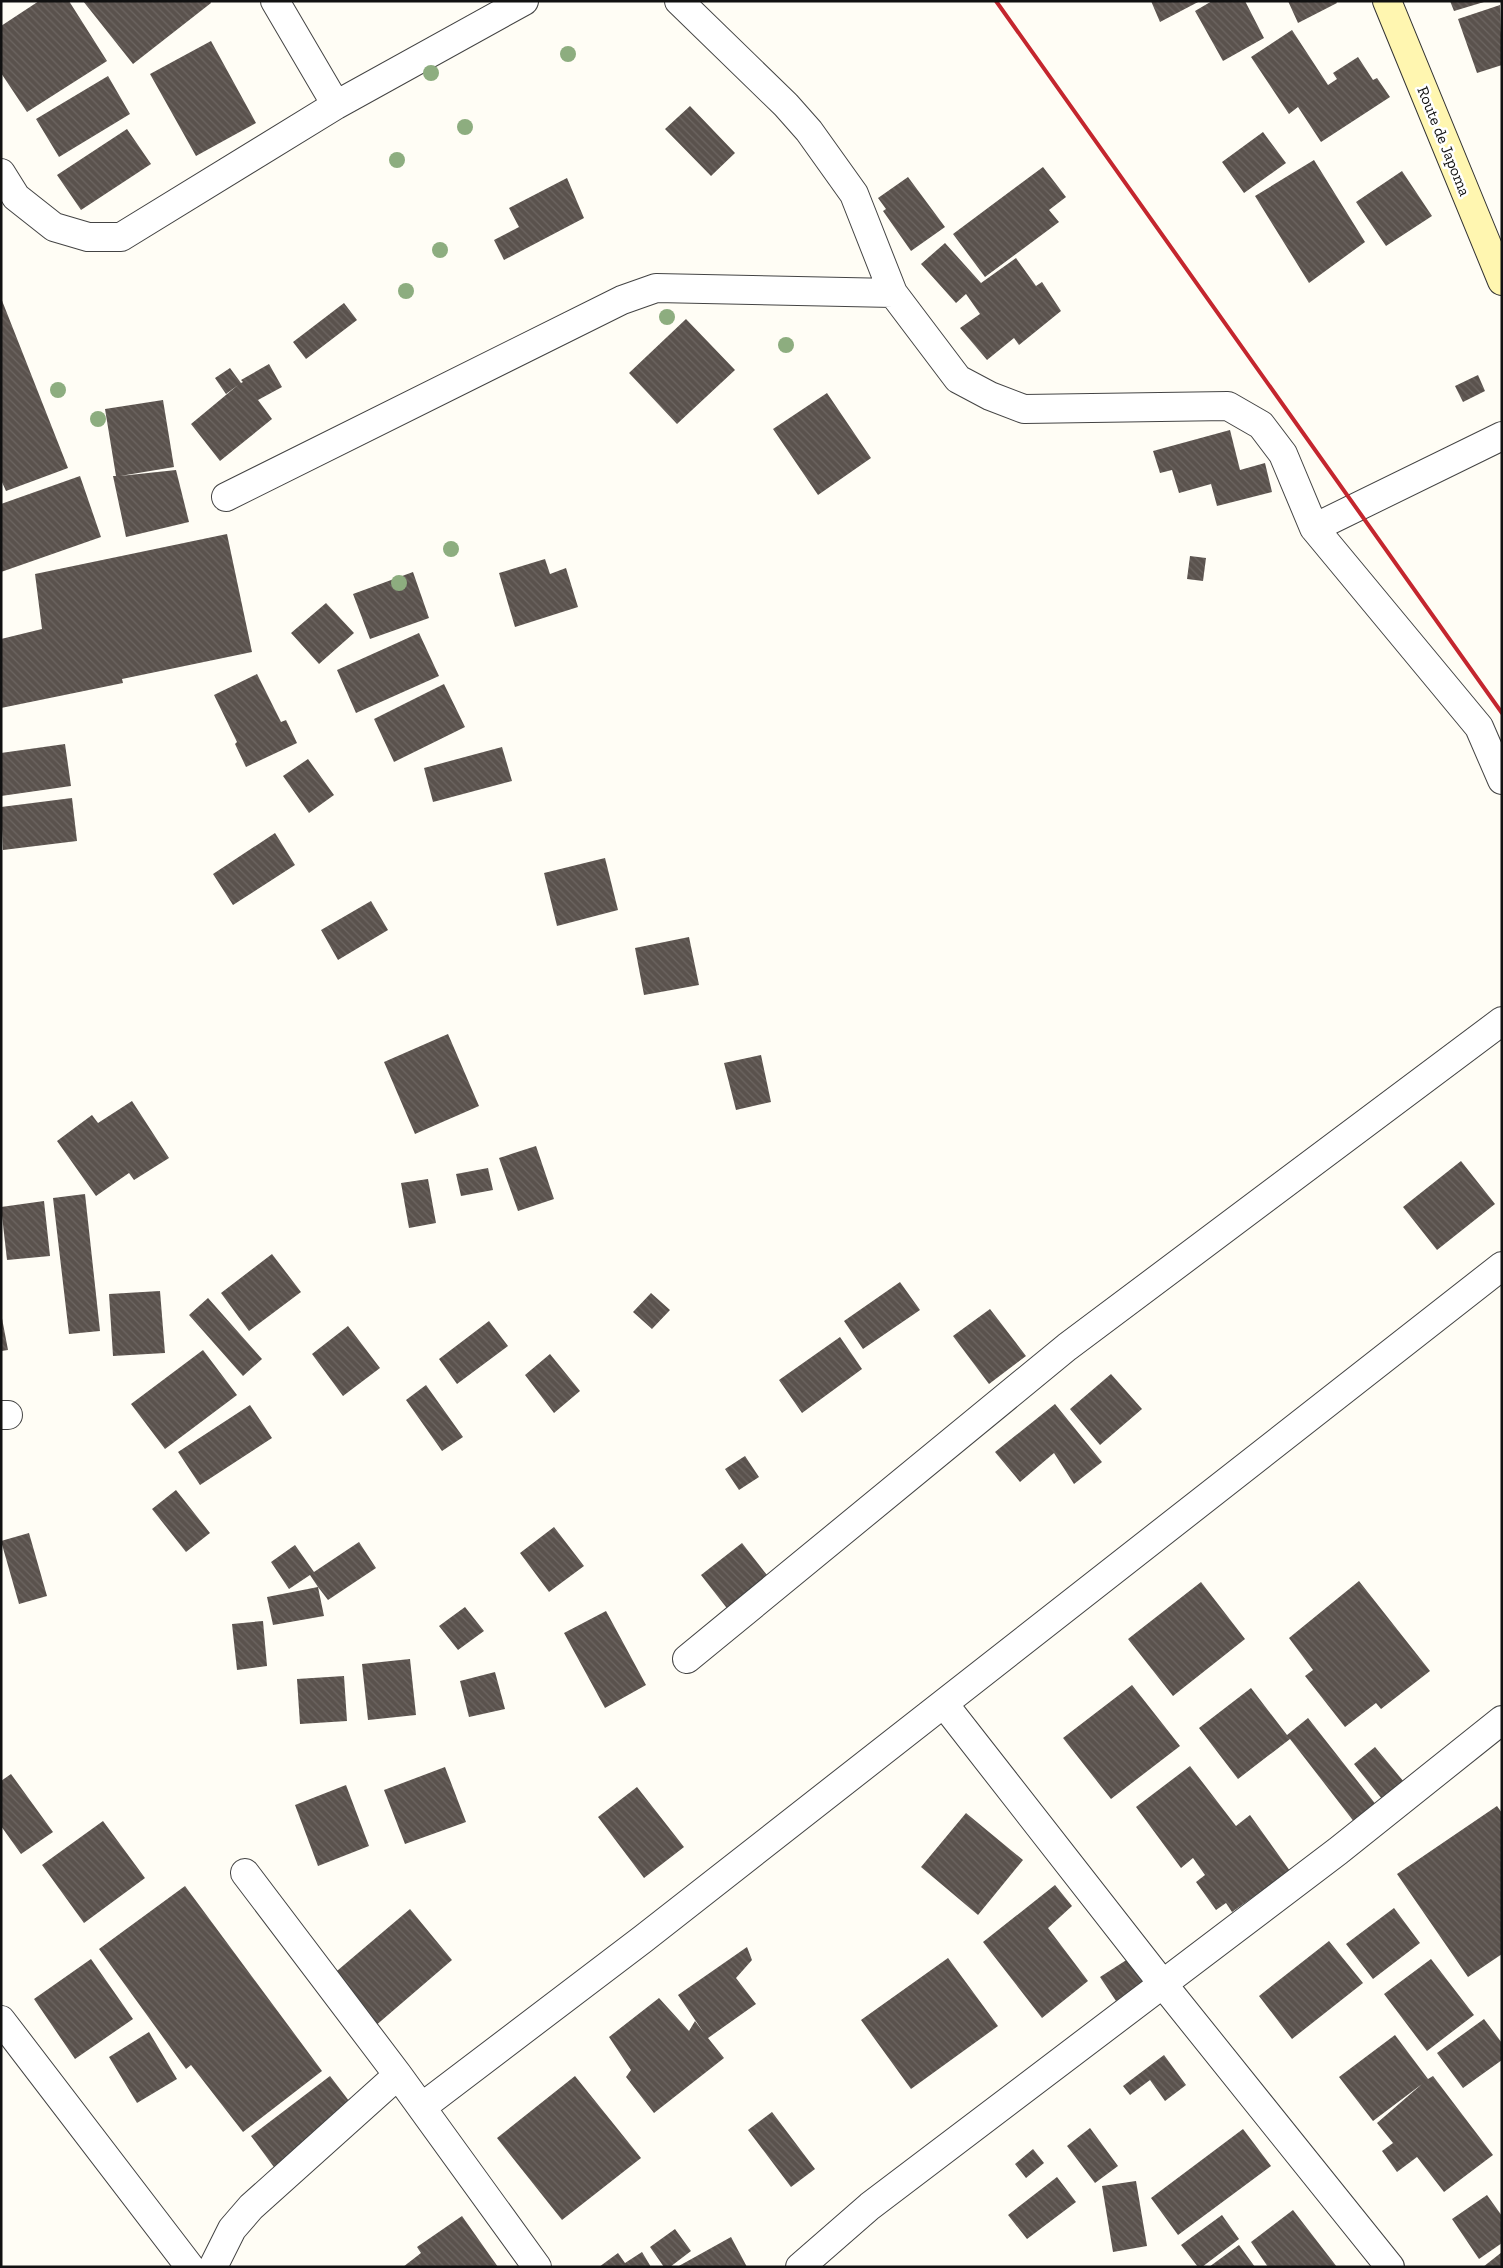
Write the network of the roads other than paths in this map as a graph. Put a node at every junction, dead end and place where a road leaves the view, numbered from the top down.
1 (274, 1) edge
2 (524, 1) edge
3 (679, 1) edge
4 (1387, 1) edge
5 (336, 104) junction
6 (1, 173) edge
7 (1502, 281) edge
8 (893, 294) junction
9 (1502, 436) edge
10 (226, 497) dead end
11 (1314, 528) junction
12 (1502, 780) edge
13 (1502, 1021) edge
14 (1502, 1266) edge
15 (687, 1659) dead end
16 (944, 1704) junction
17 (1502, 1720) edge
18 (244, 1872) dead end
19 (1162, 1983) junction
20 (1, 2020) edge
21 (398, 2074) junction
22 (422, 2107) junction
23 (190, 2267) edge
24 (213, 2267) edge
25 (537, 2267) edge
26 (800, 2267) edge
27 (1390, 2267) edge

1 - 5 street
2 - 5 street
3 - 8 street
4 - 7 street, Route de Japoma
5 - 6 street
8 - 10 street
8 - 11 street
9 - 11 street
11 - 12 street
13 - 15 street
14 - 16 street
16 - 19 street
16 - 22 street
17 - 19 street
18 - 21 street
19 - 26 street
19 - 27 street
20 - 23 street
21 - 22 street
21 - 24 street
22 - 25 street

